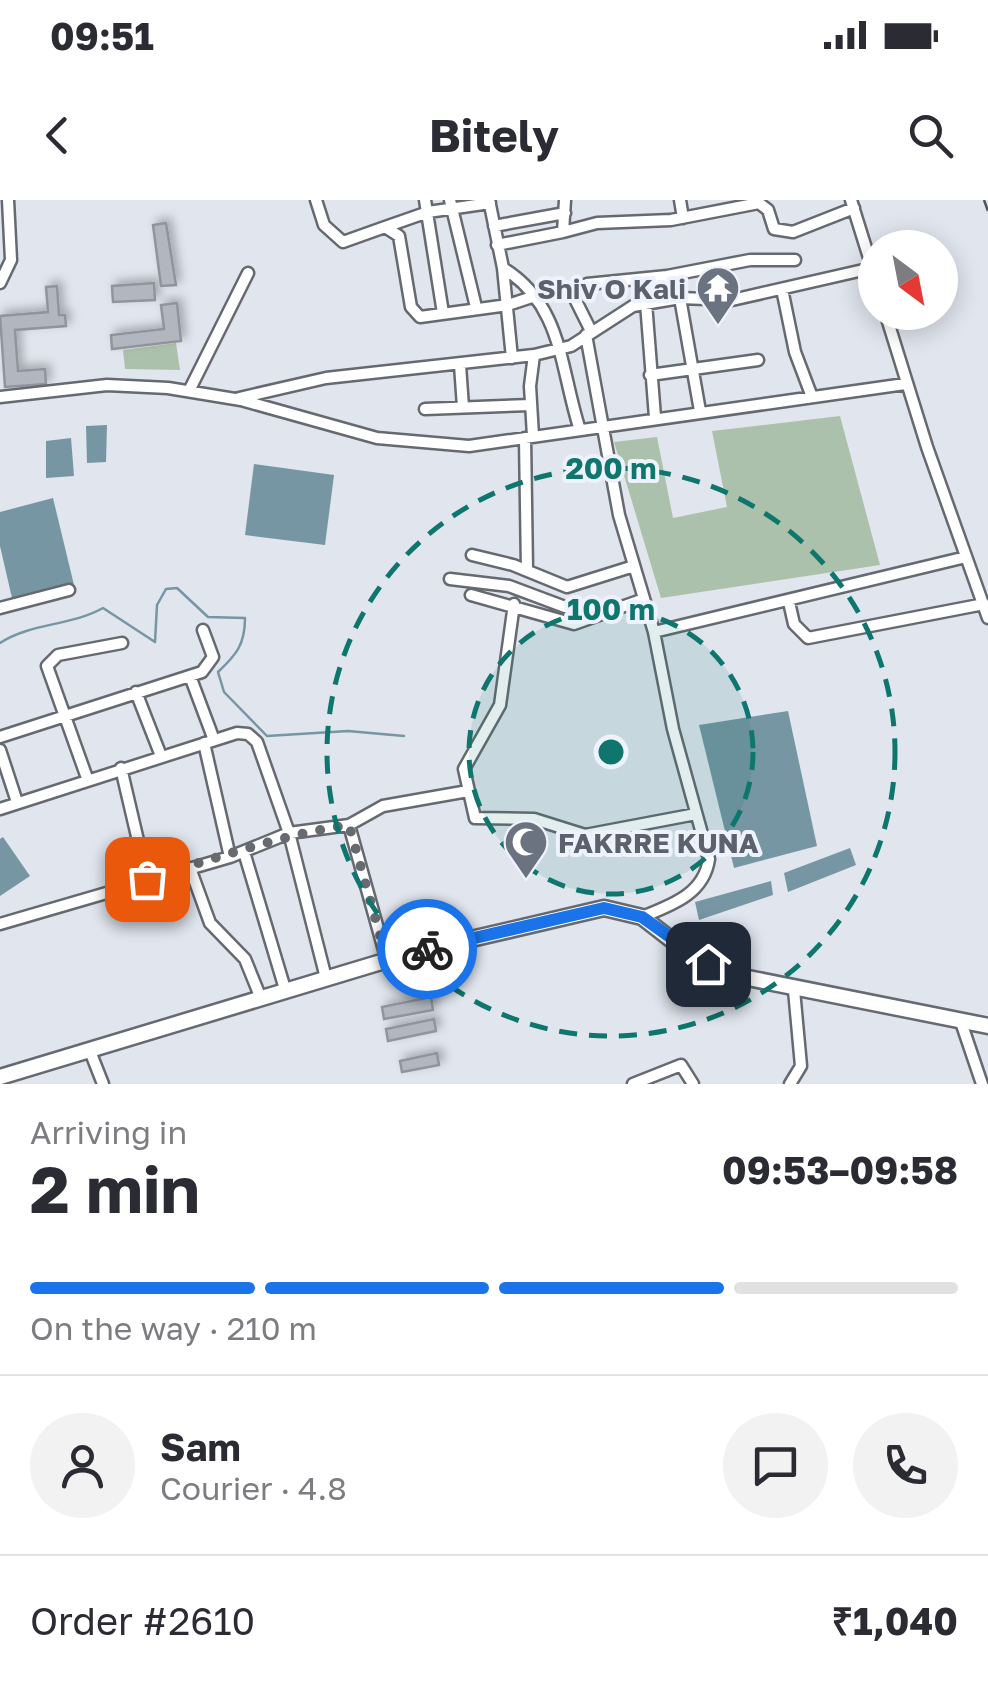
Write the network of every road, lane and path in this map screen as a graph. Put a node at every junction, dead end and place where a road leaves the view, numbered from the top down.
1 (8, 200) edge
2 (316, 200) edge
3 (565, 200) edge
4 (680, 200) edge
5 (490, 202) edge
6 (751, 202) edge
7 (0, 203) edge
8 (451, 204) edge
9 (731, 204) edge
10 (852, 204) edge
11 (427, 206) edge
12 (564, 213) junction
13 (683, 218) junction
14 (494, 226) junction
15 (385, 227) junction
16 (860, 230) edge
17 (563, 232) junction
18 (497, 245) junction
19 (795, 260) dead end
20 (503, 268) junction
21 (248, 272) dead end
22 (858, 275) edge
23 (0, 283) edge
24 (782, 289) junction
25 (538, 295) junction
26 (680, 298) junction
27 (646, 303) junction
28 (508, 304) junction
29 (476, 307) junction
30 (443, 313) junction
31 (890, 330) edge
32 (588, 333) junction
33 (559, 349) junction
34 (534, 355) junction
35 (512, 358) junction
36 (758, 360) dead end
37 (460, 364) junction
38 (692, 366) junction
39 (650, 376) junction
40 (905, 384) junction
41 (189, 390) junction
42 (812, 396) junction
43 (0, 397) edge
44 (233, 399) junction
45 (530, 404) junction
46 (463, 407) junction
47 (424, 409) dead end
48 (700, 411) junction
49 (655, 416) junction
50 (601, 424) junction
51 (579, 427) junction
52 (529, 437) junction
53 (472, 555) dead end
54 (966, 557) junction
55 (634, 566) junction
56 (526, 570) junction
57 (450, 579) dead end
58 (69, 590) dead end
59 (471, 596) dead end
60 (644, 599) junction
61 (789, 602) junction
62 (514, 604) junction
63 (984, 604) junction
64 (0, 608) edge
65 (604, 612) junction
66 (988, 618) edge
67 (203, 630) dead end
68 (654, 632) junction
69 (122, 643) dead end
70 (190, 676) junction
71 (136, 692) junction
72 (64, 714) junction
73 (0, 738) edge
74 (209, 741) junction
75 (0, 750) edge
76 (161, 756) junction
77 (122, 768) junction
78 (87, 778) junction
79 (468, 791) junction
80 (17, 802) junction
81 (0, 810) edge
82 (696, 814) junction
83 (349, 825) junction
84 (289, 834) junction
85 (244, 852) junction
86 (230, 857) junction
87 (190, 868) junction
88 (147, 879) junction
89 (642, 917) junction
90 (0, 924) edge
91 (387, 960) junction
92 (326, 978) junction
93 (285, 989) junction
94 (794, 990) junction
95 (260, 996) junction
96 (962, 1022) junction
97 (988, 1026) edge
98 (90, 1051) junction
99 (988, 1061) edge
100 (976, 1070) junction
101 (0, 1077) edge
102 (103, 1084) edge
103 (633, 1084) edge
104 (692, 1084) edge
105 (790, 1084) edge
106 (982, 1084) edge

1 - 7 street
1 - 23 street
2 - 15 street
3 - 12 street
4 - 13 street
5 - 8 street
5 - 14 street
6 - 9 street
6 - 10 street
8 - 11 street
8 - 29 street
9 - 13 street
10 - 16 street
11 - 15 street
11 - 30 street
12 - 14 street
12 - 17 street
13 - 17 street
14 - 18 street
15 - 30 street
17 - 18 street
18 - 20 street
19 - 32 street
20 - 25 street
20 - 28 street
21 - 41 street
22 - 24 street
24 - 26 street
24 - 42 street
25 - 28 street
25 - 33 street
26 - 27 street
26 - 38 street
27 - 32 street
27 - 39 street
28 - 29 street
28 - 35 street
29 - 30 street
31 - 40 street
32 - 33 street
32 - 50 street
33 - 34 street
33 - 51 street
34 - 35 street
34 - 45 street
35 - 37 street
36 - 38 street
37 - 44 street
37 - 46 street
38 - 39 street
38 - 48 street
39 - 49 street
40 - 42 street
40 - 54 street
41 - 43 street
41 - 44 street
42 - 48 street
44 - 52 street
45 - 46 street
45 - 52 street
46 - 47 street
48 - 49 street
49 - 50 street
50 - 51 street
50 - 55 street
51 - 52 street
52 - 56 street
53 - 56 street
54 - 61 street
54 - 63 street
55 - 56 street
55 - 60 street
57 - 65 street
58 - 64 street
59 - 62 street
60 - 65 street
60 - 68 street
61 - 63 street
61 - 68 street
62 - 65 street
62 - 79 street
63 - 66 street
67 - 70 street
68 - 82 street
69 - 72 street
70 - 71 street
70 - 74 street
71 - 72 street
71 - 76 street
72 - 73 street
72 - 78 street
74 - 76 street
74 - 84 street
74 - 86 street
75 - 80 street
76 - 77 street
77 - 78 street
77 - 88 street
78 - 80 street
79 - 82 street
79 - 83 street
80 - 81 street
82 - 89 street
83 - 84 street
83 - 91 street
84 - 85 street
84 - 92 street
85 - 86 street
85 - 93 street
86 - 87 street
87 - 88 street
87 - 95 street
88 - 90 street
89 - 91 main road
89 - 94 main road
91 - 92 main road
92 - 93 main road
93 - 95 main road
94 - 96 main road
94 - 105 street
95 - 98 main road
96 - 97 main road
96 - 100 street
98 - 101 main road
98 - 102 street
99 - 100 street
100 - 106 street
103 - 104 street

